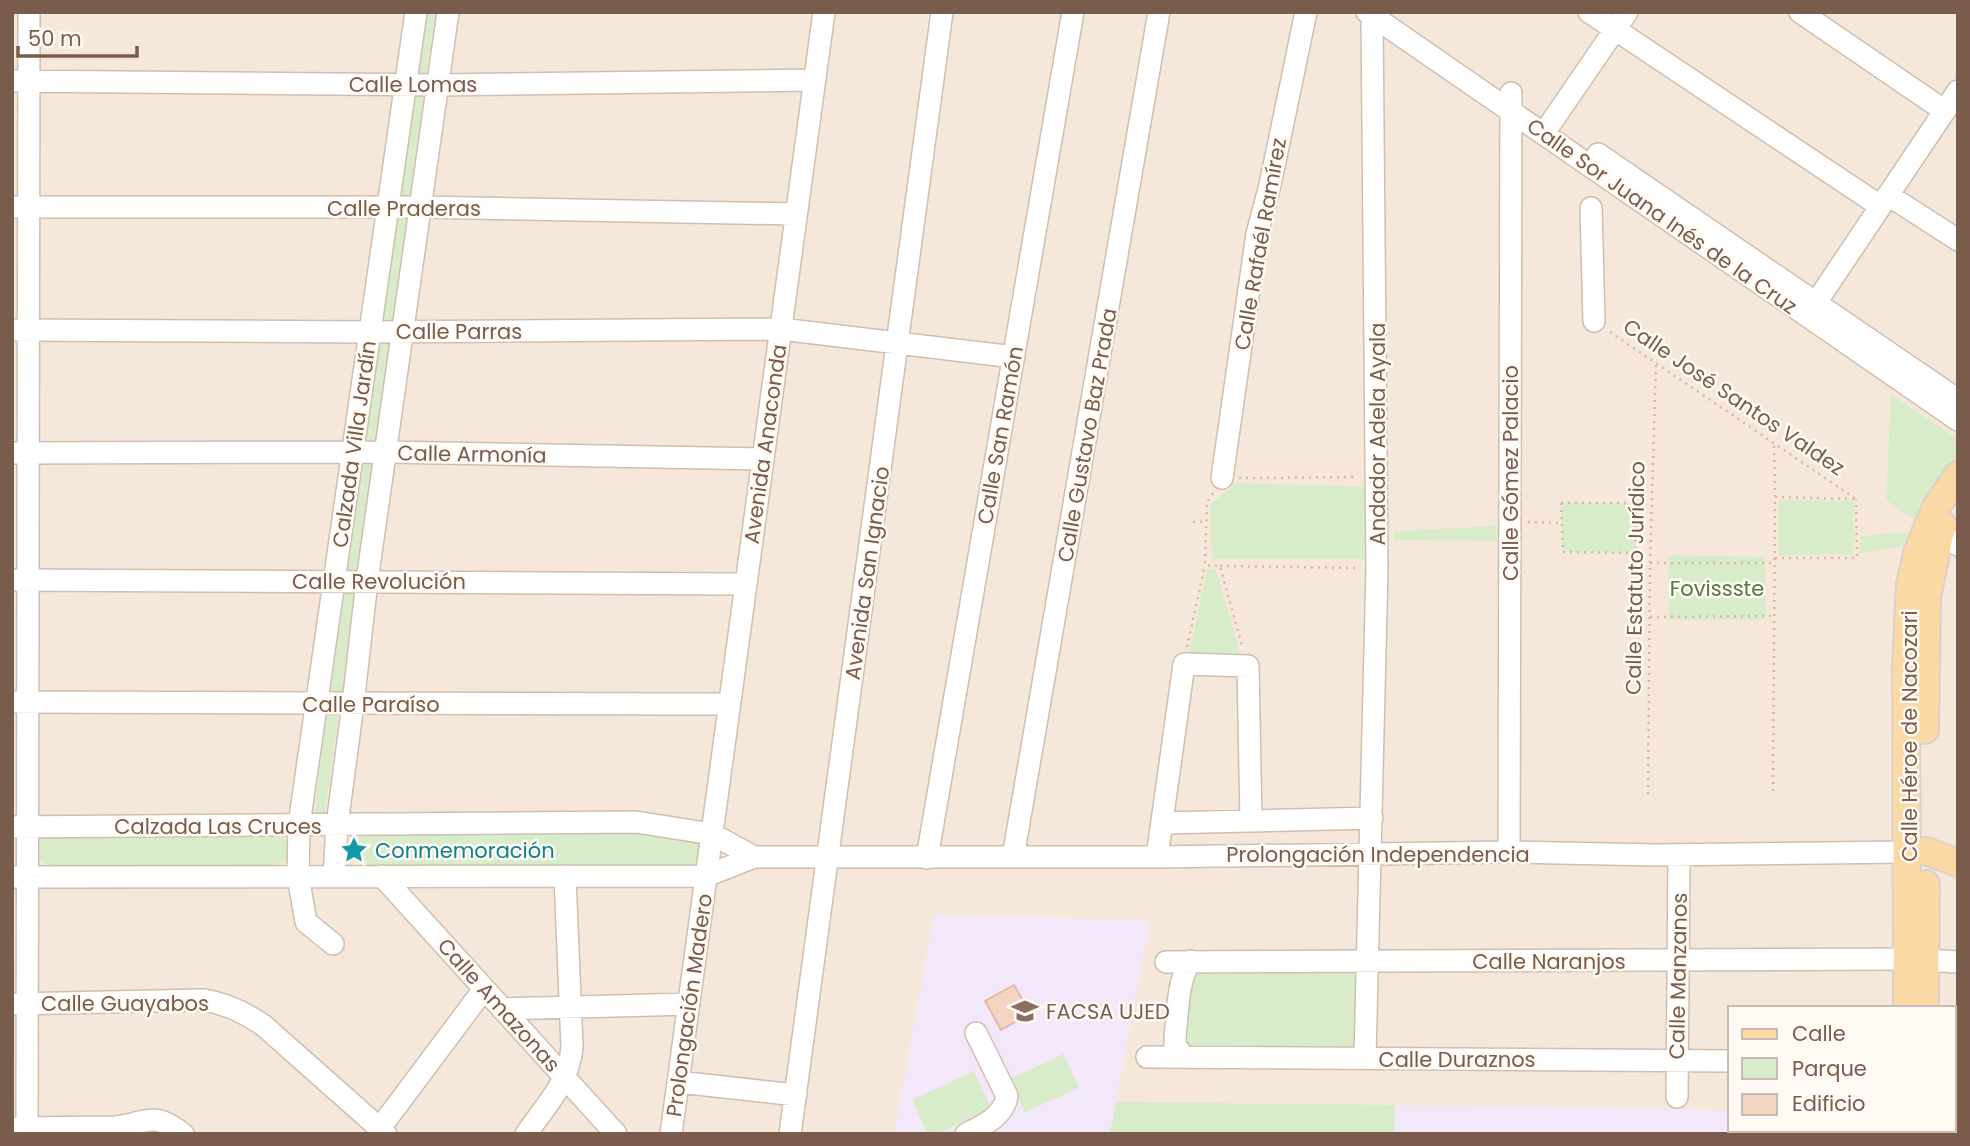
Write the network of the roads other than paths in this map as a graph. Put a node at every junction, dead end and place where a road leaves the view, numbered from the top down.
1 (29, 12) edge
2 (416, 12) edge
3 (448, 12) edge
4 (824, 12) edge
5 (942, 12) edge
6 (1073, 12) edge
7 (1159, 12) edge
8 (1306, 12) edge
9 (1589, 12) edge
10 (1800, 12) edge
11 (1377, 13) edge
12 (1621, 21) edge
13 (814, 80) junction
14 (20, 81) edge
15 (406, 84) junction
16 (438, 85) junction
17 (1958, 91) edge
18 (1511, 102) junction
19 (1945, 111) junction
20 (1548, 128) junction
21 (1884, 201) junction
22 (20, 207) edge
23 (420, 207) junction
24 (388, 208) junction
25 (1591, 208) dead end
26 (796, 214) junction
27 (1958, 240) edge
28 (1811, 309) junction
29 (1594, 321) road end
30 (781, 329) junction
31 (20, 330) edge
32 (370, 331) junction
33 (402, 331) junction
34 (898, 342) junction
35 (1014, 357) junction
36 (1958, 400) edge
37 (1958, 420) edge
38 (385, 452) junction
39 (20, 453) edge
40 (352, 453) junction
41 (763, 459) junction
42 (1958, 475) edge
43 (1222, 478) road end
44 (1958, 501) edge
45 (1941, 536) edge
46 (20, 580) edge
47 (334, 581) junction
48 (367, 581) junction
49 (746, 584) junction
50 (20, 702) edge
51 (317, 704) junction
52 (354, 704) junction
53 (729, 704) junction
54 (1372, 818) junction
55 (1251, 821) junction
56 (1162, 823) junction
57 (299, 825) junction
58 (337, 825) junction
59 (20, 827) edge
60 (712, 834) junction
61 (1917, 851) junction
62 (1509, 852) junction
63 (1370, 853) junction
64 (1679, 855) junction
65 (829, 856) junction
66 (754, 857) junction
67 (1013, 857) junction
68 (1157, 857) junction
69 (927, 858) junction
70 (1958, 863) edge
71 (298, 876) junction
72 (334, 876) junction
73 (565, 876) junction
74 (706, 876) junction
75 (20, 877) edge
76 (382, 877) junction
77 (333, 944) dead end
78 (1678, 960) junction
79 (1917, 960) junction
80 (1191, 961) junction
81 (1368, 961) junction
82 (1166, 962) dead end
83 (1958, 962) edge
84 (484, 989) junction
85 (19, 1004) edge
86 (689, 1004) junction
87 (570, 1006) junction
88 (1907, 1006) edge
89 (1926, 1006) edge
90 (502, 1009) junction
91 (976, 1033) dead end
92 (1147, 1057) dead end
93 (1184, 1057) junction
94 (1365, 1058) junction
95 (1678, 1060) junction
96 (1728, 1061) edge
97 (565, 1079) junction
98 (679, 1082) junction
99 (796, 1095) junction
100 (1677, 1097) dead end
101 (22, 1130) edge
102 (383, 1131) edge
103 (183, 1134) edge
104 (526, 1134) edge
105 (615, 1134) edge
106 (671, 1134) edge
107 (790, 1134) edge
108 (965, 1134) edge

1 - 14 street
2 - 15 street, Calzada Villa Jardín
3 - 16 street, Calzada Villa Jardín
4 - 13 street, Avenida Anaconda
5 - 34 street, Avenida San Ignacio
6 - 35 street, Calle San Ramón
7 - 67 street, Calle Gustavo Baz Prada
8 - 43 street, Calle Rafaél Ramírez
9 - 12 street
10 - 19 street
11 - 18 street, Calle Sor Juana Inés de la Cruz
11 - 54 street, Andador Adela Ayala
12 - 20 street
12 - 21 street
13 - 16 street, Calle Lomas
13 - 26 street, Avenida Anaconda
14 - 15 street, Calle Lomas
14 - 22 street
15 - 16 street, Calle Lomas
15 - 24 street, Calzada Villa Jardín
16 - 23 street, Calzada Villa Jardín
17 - 19 street
18 - 20 street, Calle Sor Juana Inés de la Cruz
18 - 62 street, Calle Gómez Palacio
19 - 21 street
20 - 28 street, Calle Sor Juana Inés de la Cruz
21 - 27 street
21 - 28 street
22 - 24 street, Calle Praderas
22 - 31 street
23 - 24 street, Calle Praderas
23 - 26 street, Calle Praderas
23 - 33 street, Calzada Villa Jardín
24 - 32 street, Calzada Villa Jardín
25 - 29 street
26 - 30 street, Avenida Anaconda
28 - 36 street, Calle Sor Juana Inés de la Cruz
28 - 37 street, Calle Sor Juana Inés de la Cruz
30 - 33 street, Calle Parras
30 - 34 street, Calle Parras
30 - 41 street, Avenida Anaconda
31 - 32 street, Calle Parras
31 - 39 street
32 - 33 street, Calle Parras
32 - 40 street, Calzada Villa Jardín
33 - 38 street, Calzada Villa Jardín
34 - 35 street, Calle Parras
34 - 65 street, Avenida San Ignacio
35 - 69 street, Calle San Ramón
38 - 40 street, Calle Armonía
38 - 41 street, Calle Armonía
38 - 48 street, Calzada Villa Jardín
39 - 40 street, Calle Armonía
39 - 46 street
40 - 47 street, Calzada Villa Jardín
41 - 49 street, Avenida Anaconda
42 - 45 main road, Calle Héroe de Nacozari
44 - 45 main road, Calle Héroe de Nacozari
45 - 61 main road, Calle Héroe de Nacozari
46 - 47 street, Calle Revolución
46 - 50 street
47 - 48 street, Calle Revolución
47 - 51 street, Calzada Villa Jardín
48 - 49 street, Calle Revolución
48 - 52 street, Calzada Villa Jardín
49 - 53 street, Avenida Anaconda
50 - 51 street, Calle Paraíso
50 - 59 street
51 - 52 street, Calle Paraíso
51 - 57 street, Calzada Villa Jardín
52 - 53 street, Calle Paraíso
52 - 58 street, Calzada Villa Jardín
53 - 60 street, Avenida Anaconda
54 - 55 street
54 - 63 street, Andador Adela Ayala
55 - 56 street
55 - 56 street
56 - 68 street
57 - 58 street, Calzada Las Cruces
57 - 59 street, Calzada Las Cruces
57 - 71 street, Calzada Villa Jardín
58 - 60 street, Calzada Las Cruces
58 - 72 street, Calzada Villa Jardín
59 - 75 street
60 - 66 street, Calzada Las Cruces
60 - 74 street, Avenida Anaconda
61 - 64 street, Prolongación Independencia
61 - 70 main road
61 - 79 main road, Calle Héroe de Nacozari
62 - 63 street, Prolongación Independencia
62 - 64 street, Prolongación Independencia
63 - 68 street, Prolongación Independencia
63 - 81 street, Andador Adela Ayala
64 - 78 street, Calle Manzanos
65 - 66 street, Calzada Las Cruces
65 - 69 street, Prolongación Independencia
65 - 99 street, Avenida San Ignacio
66 - 74 street, Calzada Las Cruces
67 - 68 street, Prolongación Independencia
67 - 69 street, Prolongación Independencia
71 - 72 street, Calzada Las Cruces
71 - 75 street, Calzada Las Cruces
71 - 77 street, Calzada Villa Jardín
72 - 76 street, Calzada Las Cruces
73 - 74 street, Calzada Las Cruces
73 - 76 street, Calzada Las Cruces
73 - 87 street
74 - 86 street, Prolongación Madero
75 - 85 street
76 - 84 street, Calle Amazonas
78 - 79 street, Calle Naranjos
78 - 81 street, Calle Naranjos
78 - 95 street, Calle Manzanos
79 - 83 street, Calle Naranjos
79 - 88 main road, Calle Héroe de Nacozari
79 - 89 main road, Calle Héroe de Nacozari
80 - 81 street, Calle Naranjos
80 - 82 street, Calle Naranjos
80 - 93 street
81 - 94 street, Andador Adela Ayala
84 - 90 street, Calle Amazonas
84 - 102 street
85 - 101 street
85 - 102 street, Calle Guayabos
86 - 87 street
86 - 98 street, Prolongación Madero
87 - 90 street
87 - 97 street
90 - 97 street, Calle Amazonas
91 - 108 street
92 - 93 street, Calle Duraznos
93 - 94 street, Calle Duraznos
94 - 95 street, Calle Duraznos
95 - 96 street, Calle Duraznos
95 - 100 street, Calle Manzanos
97 - 104 street
97 - 105 street, Calle Amazonas
98 - 99 street
98 - 106 street, Prolongación Madero
99 - 107 street, Avenida San Ignacio
101 - 103 street

